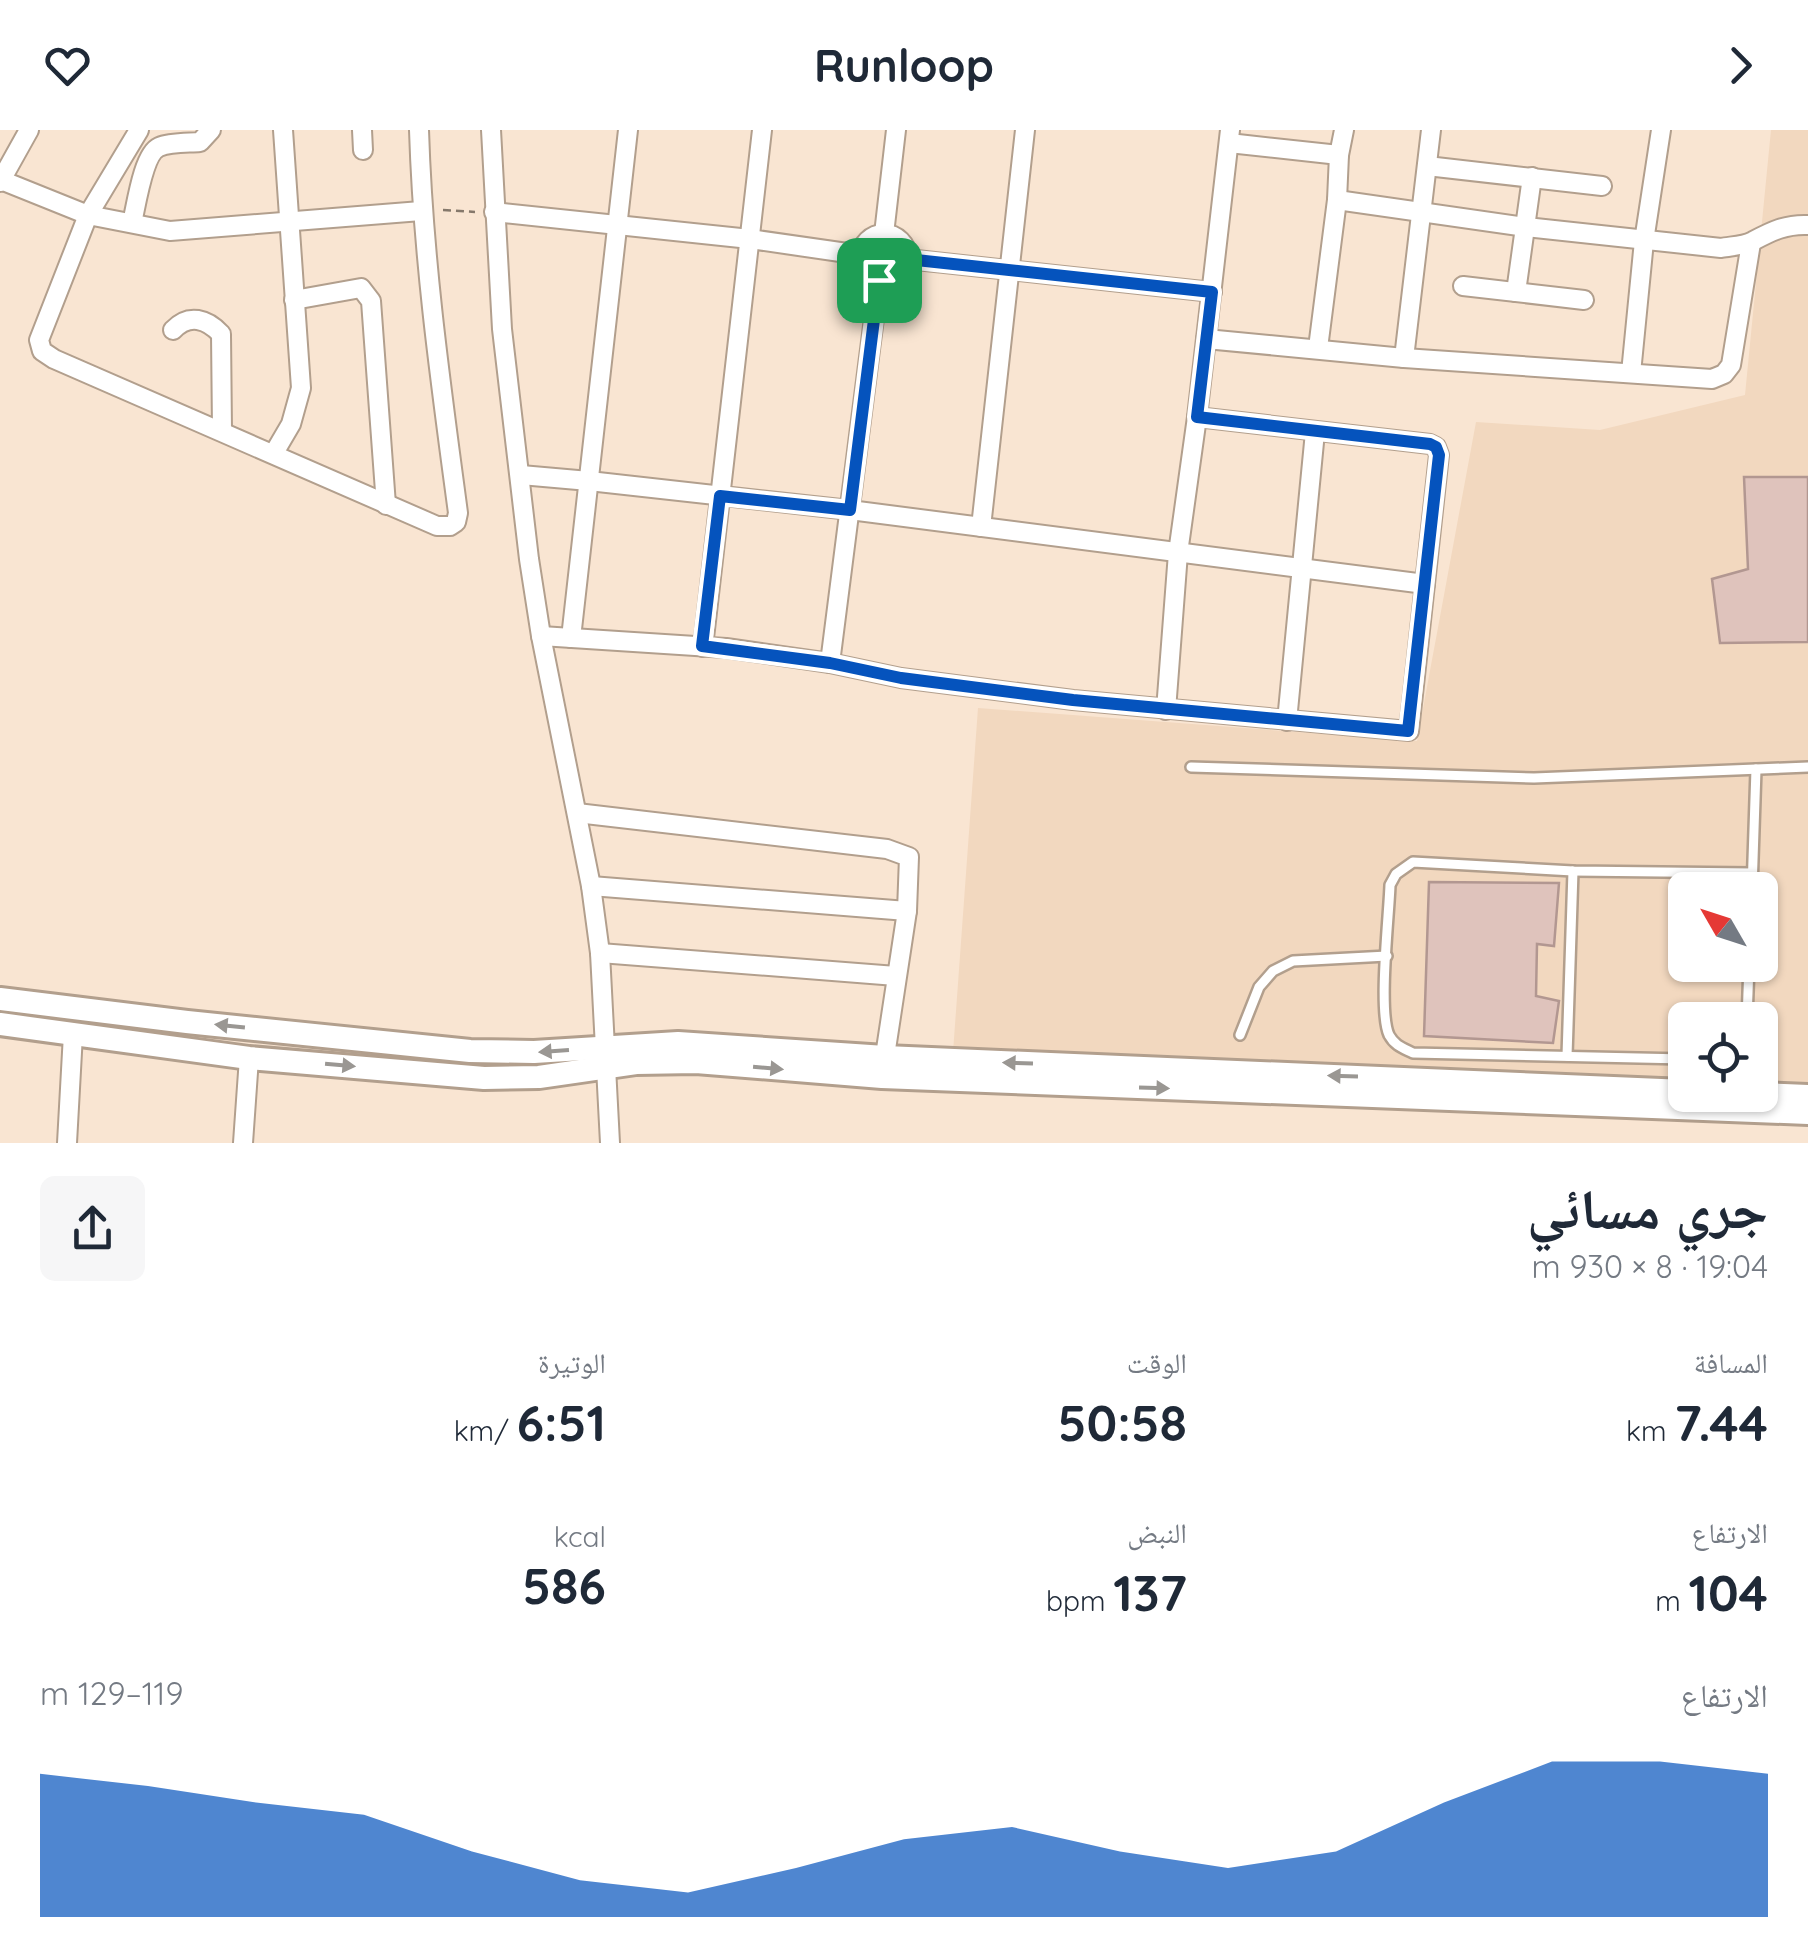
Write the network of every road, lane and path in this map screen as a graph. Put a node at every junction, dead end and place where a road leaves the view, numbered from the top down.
1 (139, 130) edge
2 (210, 130) edge
3 (282, 130) edge
4 (362, 130) edge
5 (419, 130) edge
6 (491, 130) edge
7 (628, 130) edge
8 (762, 130) edge
9 (896, 130) edge
10 (1025, 130) edge
11 (1344, 130) edge
12 (1431, 130) edge
13 (1661, 130) edge
14 (22, 131) edge
15 (1230, 137) edge
16 (363, 150) dead end
17 (1339, 155) junction
18 (1427, 166) junction
19 (1532, 178) junction
20 (0, 181) edge
21 (1602, 186) dead end
22 (1337, 200) junction
23 (427, 210) junction
24 (485, 212) junction
25 (1422, 213) junction
26 (88, 214) junction
27 (288, 220) junction
28 (132, 223) junction
29 (618, 224) junction
30 (1808, 226) edge
31 (1526, 228) junction
32 (884, 234) junction
33 (750, 239) junction
34 (1644, 240) junction
35 (1751, 243) junction
36 (861, 255) junction
37 (907, 259) junction
38 (1008, 270) junction
39 (879, 280) junction
40 (1463, 286) dead end
41 (1212, 292) junction
42 (1516, 292) junction
43 (294, 300) junction
44 (1584, 300) dead end
45 (174, 330) dead end
46 (1206, 339) junction
47 (1318, 348) junction
48 (1404, 358) junction
49 (1631, 374) junction
50 (1197, 417) junction
51 (222, 430) junction
52 (1316, 432) junction
53 (274, 453) junction
54 (521, 475) junction
55 (589, 480) junction
56 (720, 496) junction
57 (386, 505) junction
58 (850, 510) junction
59 (981, 527) junction
60 (1178, 553) junction
61 (1303, 569) junction
62 (1425, 584) junction
63 (541, 636) junction
64 (571, 638) junction
65 (702, 646) junction
66 (830, 663) junction
67 (1166, 710) junction
68 (1287, 721) junction
69 (1191, 766) dead end
70 (1808, 767) edge
71 (1756, 768) junction
72 (578, 813) junction
73 (1572, 871) junction
74 (1668, 872) edge
75 (1752, 872) edge
76 (592, 886) junction
77 (907, 911) junction
78 (600, 953) junction
79 (1387, 956) junction
80 (896, 976) junction
81 (0, 999) edge
82 (0, 1024) edge
83 (74, 1034) junction
84 (1240, 1035) dead end
85 (1568, 1056) junction
86 (606, 1057) junction
87 (249, 1058) junction
88 (1668, 1059) edge
89 (883, 1067) junction
90 (1668, 1090) edge
91 (1778, 1095) edge
92 (1808, 1096) edge
93 (1808, 1113) edge
94 (66, 1143) edge
95 (243, 1143) edge
96 (610, 1143) edge

1 - 26 street
2 - 28 street
3 - 27 street
4 - 16 street
5 - 23 street
6 - 24 street
7 - 29 street
8 - 33 street
9 - 32 street
10 - 38 street
11 - 17 street
12 - 18 street
13 - 34 street
14 - 20 street
15 - 17 street
15 - 41 street
17 - 22 street
18 - 19 street
18 - 25 street
19 - 21 street
19 - 31 street
20 - 26 street
22 - 25 street
22 - 47 street
23 - 24 path
23 - 27 street
23 - 57 street
24 - 29 street
24 - 54 street
25 - 31 street
25 - 48 street
26 - 28 street
26 - 51 street
27 - 28 street
27 - 43 street
29 - 33 street
29 - 55 street
30 - 35 street
31 - 34 street
31 - 42 street
32 - 36 street
32 - 37 street
33 - 36 street
33 - 56 street
34 - 35 street
34 - 49 street
35 - 49 street
36 - 39 street
37 - 38 street
37 - 39 street
38 - 41 street
38 - 59 street
39 - 58 street
40 - 42 street
41 - 46 street
42 - 44 street
43 - 53 street
43 - 57 street
45 - 51 street
46 - 47 street
46 - 50 street
47 - 48 street
48 - 49 street
50 - 52 street
50 - 60 street
51 - 53 street
52 - 61 street
52 - 62 street
53 - 57 street
54 - 55 street
54 - 63 street
55 - 56 street
55 - 64 street
56 - 58 street
56 - 65 street
58 - 59 street
58 - 66 street
59 - 60 street
60 - 61 street
60 - 67 street
61 - 62 street
61 - 68 street
62 - 68 street
63 - 64 street
63 - 72 street
64 - 65 street
65 - 66 street
66 - 67 street
67 - 68 street
69 - 71 lane
70 - 71 lane
71 - 75 lane
72 - 76 street
72 - 77 street
73 - 74 lane
73 - 79 lane
73 - 85 lane
76 - 77 street
76 - 78 street
77 - 80 street
78 - 80 street
78 - 86 street
79 - 84 lane
79 - 85 lane
80 - 89 street
86 -> 81 street
82 - 83 street
83 - 87 street
83 - 94 street
85 - 88 lane
87 -> 86 street
86 - 89 street
86 - 96 street
87 - 95 street
90 -> 89 street
89 -> 93 street
91 - 92 street

